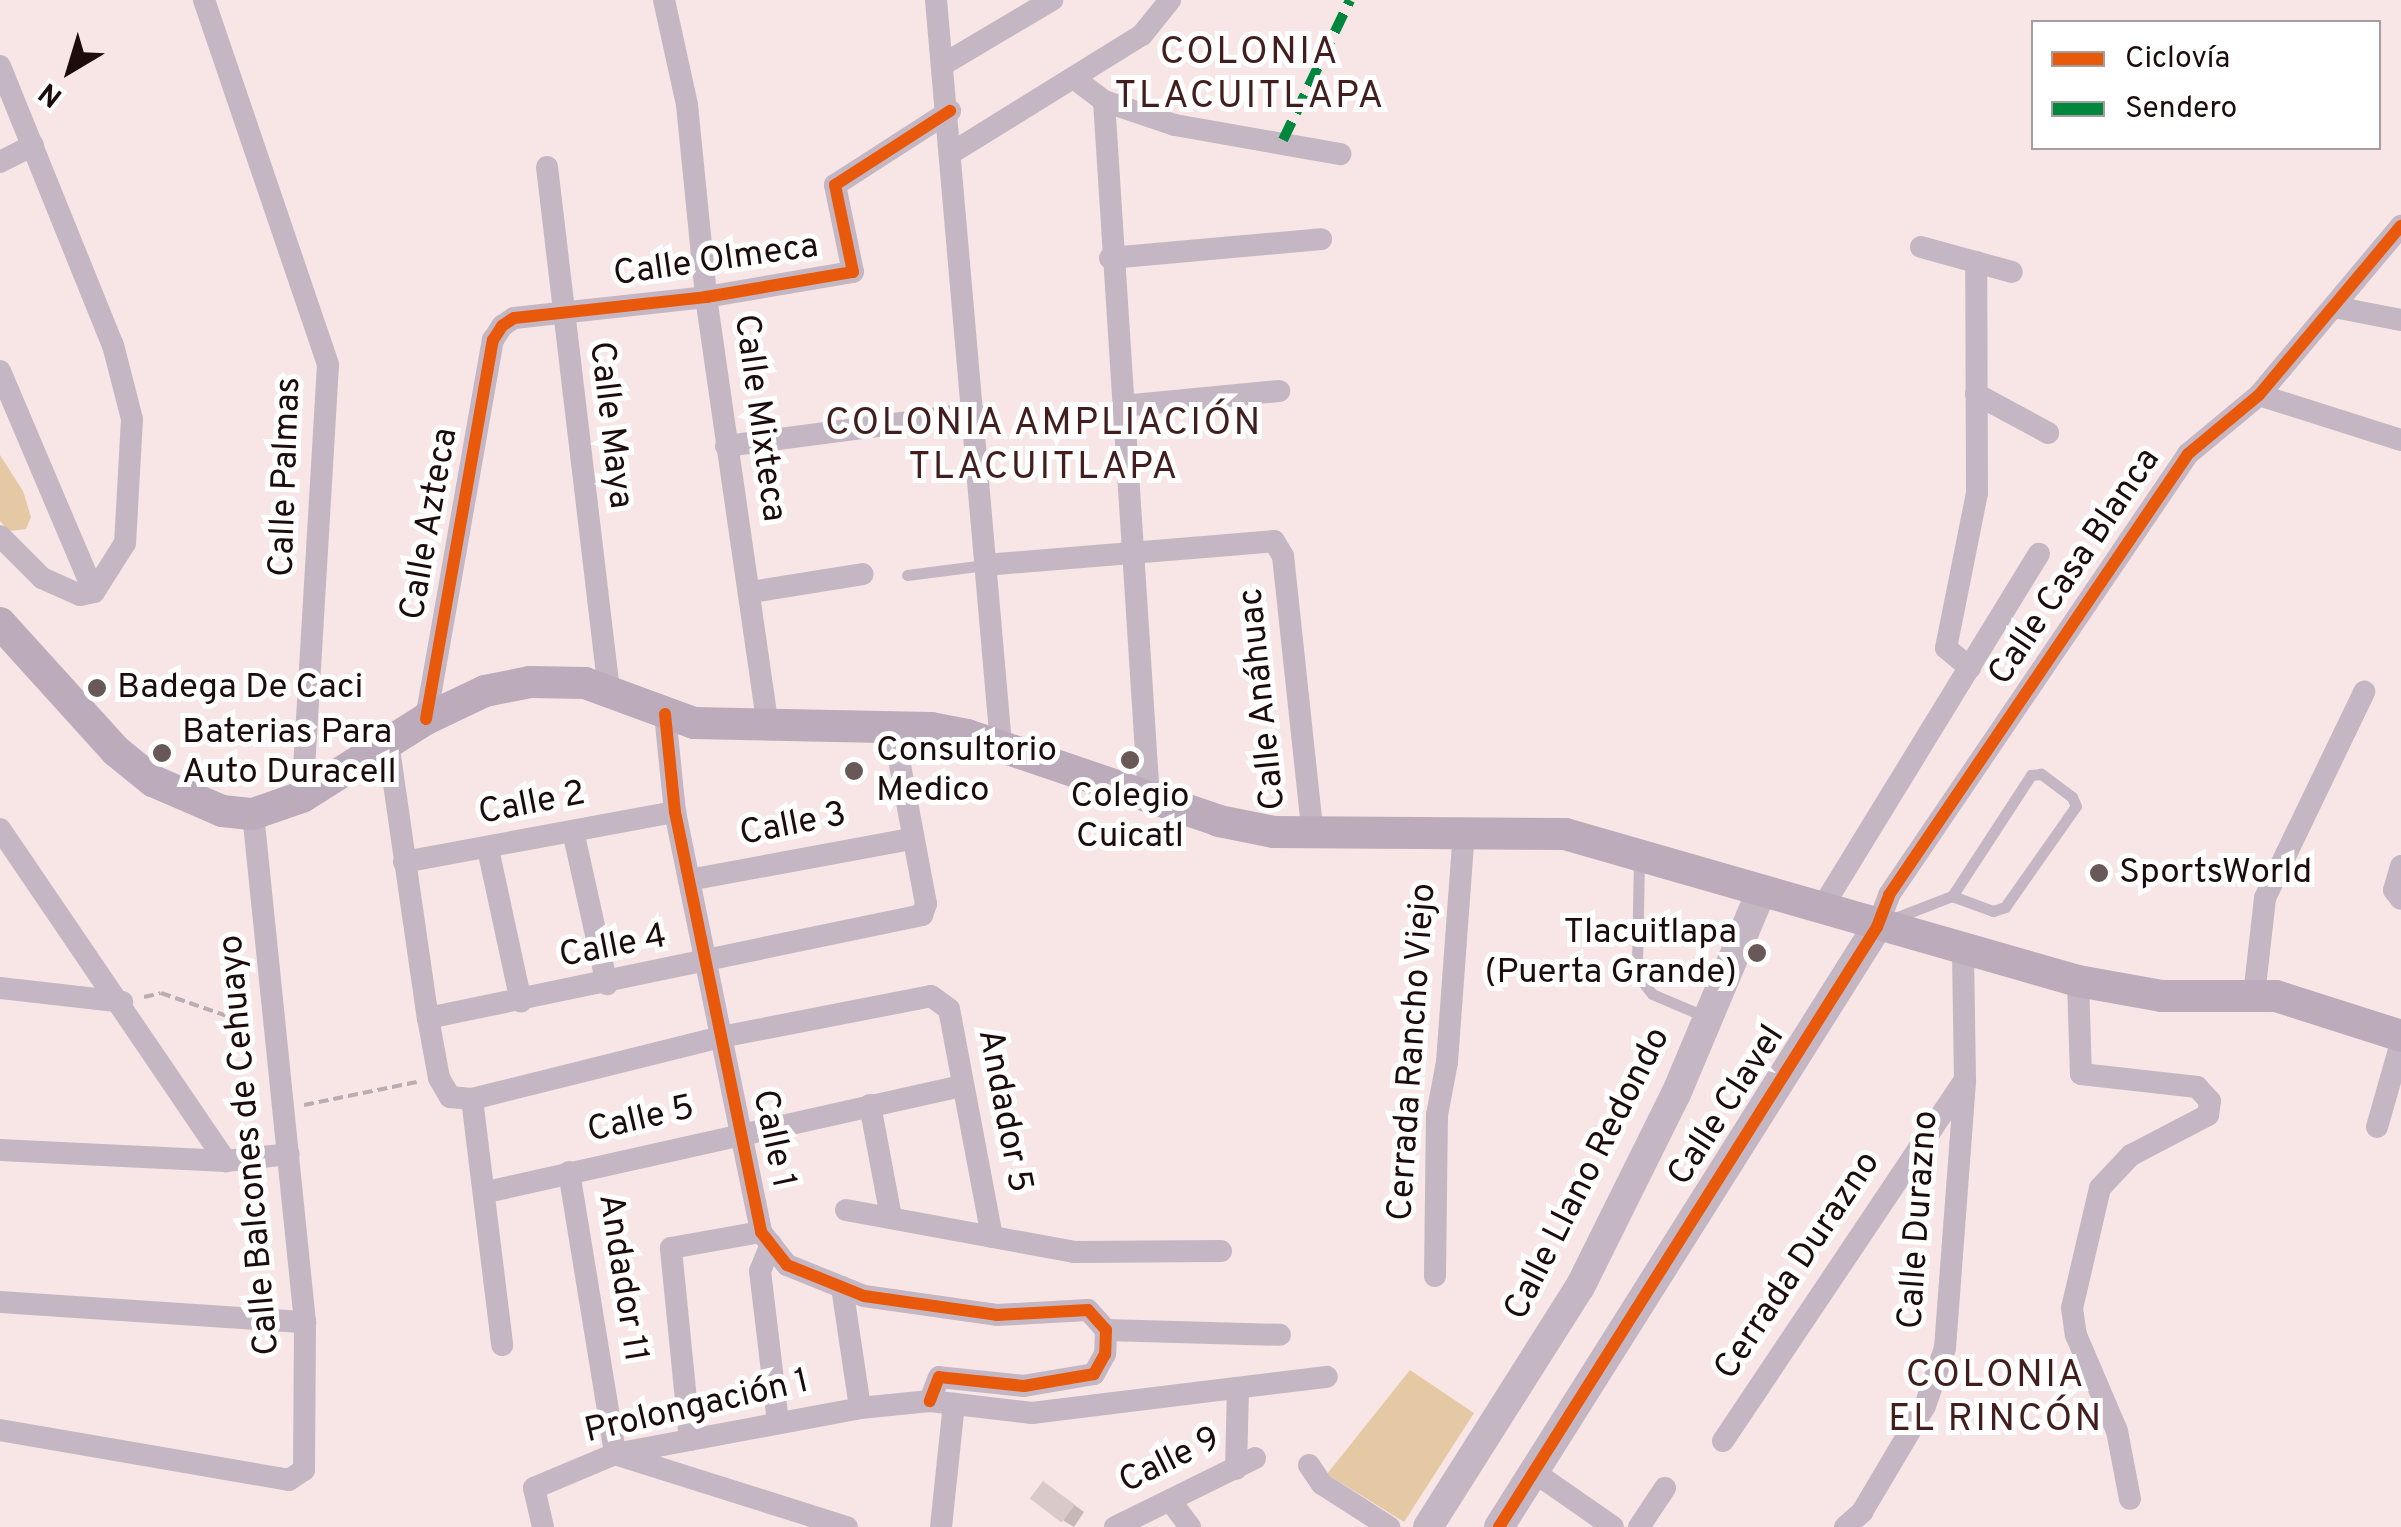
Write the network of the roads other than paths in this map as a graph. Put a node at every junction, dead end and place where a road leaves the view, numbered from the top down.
1 (204, 0) edge
2 (664, 0) edge
3 (936, 0) edge
4 (1052, 0) edge
5 (1170, 0) edge
6 (944, 64) junction
7 (0, 66) edge
8 (1075, 79) junction
9 (1104, 101) junction
10 (950, 112) junction
11 (34, 145) junction
12 (953, 152) junction
13 (1340, 154) dead end
14 (0, 162) edge
15 (546, 167) dead end
16 (2401, 226) edge
17 (1320, 239) dead end
18 (1921, 247) dead end
19 (1110, 258) junction
20 (1976, 262) junction
21 (2012, 272) dead end
22 (706, 297) junction
23 (2334, 307) junction
24 (560, 311) junction
25 (2401, 320) edge
26 (492, 340) joint
27 (0, 371) edge
28 (1280, 391) dead end
29 (1976, 394) junction
30 (2259, 394) junction
31 (1123, 406) junction
32 (976, 413) junction
33 (2048, 432) dead end
34 (2401, 440) edge
35 (726, 446) junction
36 (0, 536) edge
37 (1136, 548) junction
38 (2038, 554) dead end
39 (984, 565) junction
40 (863, 574) dead end
41 (907, 574) dead end
42 (94, 592) junction
43 (751, 592) junction
44 (0, 623) edge
45 (1970, 668) junction
46 (609, 692) junction
47 (2364, 692) dead end
48 (665, 714) junction
49 (426, 719) junction
50 (892, 728) junction
51 (768, 729) junction
52 (388, 742) junction
53 (1000, 745) junction
54 (302, 796) junction
55 (1149, 798) junction
56 (674, 812) junction
57 (253, 814) junction
58 (0, 829) edge
59 (573, 831) junction
60 (1464, 833) junction
61 (1313, 834) junction
62 (911, 839) junction
63 (488, 849) junction
64 (1639, 856) junction
65 (404, 862) junction
66 (2401, 866) edge
67 (689, 880) junction
68 (1760, 894) junction
69 (1952, 896) junction
70 (2401, 899) edge
71 (1820, 911) junction
72 (1877, 927) junction
73 (1963, 951) junction
74 (706, 964) junction
75 (2078, 981) junction
76 (607, 984) junction
77 (0, 988) edge
78 (2254, 994) junction
79 (122, 1002) junction
80 (521, 1002) junction
81 (428, 1018) junction
82 (1708, 1018) junction
83 (721, 1037) junction
84 (2401, 1040) edge
85 (1965, 1080) junction
86 (961, 1086) junction
87 (472, 1099) junction
88 (870, 1105) junction
89 (2377, 1127) dead end
90 (741, 1133) junction
91 (0, 1150) edge
92 (289, 1154) junction
93 (226, 1161) junction
94 (569, 1172) junction
95 (487, 1192) junction
96 (846, 1210) dead end
97 (891, 1216) junction
98 (992, 1237) junction
99 (766, 1238) junction
100 (1221, 1251) dead end
101 (1435, 1276) dead end
102 (842, 1287) junction
103 (1580, 1288) junction
104 (0, 1302) edge
105 (1628, 1318) junction
106 (305, 1322) junction
107 (1106, 1330) junction
108 (1280, 1335) dead end
109 (502, 1345) dead end
110 (1327, 1376) dead end
111 (1238, 1388) junction
112 (930, 1401) junction
113 (954, 1404) junction
114 (860, 1408) junction
115 (778, 1423) junction
116 (0, 1430) edge
117 (690, 1440) junction
118 (1723, 1442) dead end
119 (615, 1454) junction
120 (1309, 1466) dead end
121 (1534, 1472) junction
122 (1665, 1488) dead end
123 (2130, 1499) dead end
124 (1172, 1502) junction
125 (543, 1527) edge
126 (847, 1527) edge
127 (940, 1527) edge
128 (1114, 1527) edge
129 (1190, 1527) edge
130 (1388, 1527) edge
131 (1428, 1527) edge
132 (1499, 1527) edge
133 (1613, 1527) edge
134 (1638, 1527) edge
135 (1846, 1527) edge

1 - 54 street, Calle Palmas
2 - 22 street, Calle Mixteca
3 - 6 street
4 - 6 street
5 - 8 street
6 - 10 street
7 - 11 street
8 - 9 street
8 - 12 street
9 - 13 street
9 - 19 street
10 - 12 street
10 - 22 street, Calle Olmeca
11 - 14 street
11 - 42 street
12 - 32 street
15 - 24 street, Calle Maya
16 - 23 street, Calle Casa Blanca
17 - 19 street
18 - 20 street
19 - 31 street
20 - 21 street
20 - 29 street
22 - 24 street, Calle Olmeca
22 - 35 street, Calle Mixteca
23 - 25 street
23 - 30 street, Calle Casa Blanca
24 - 26 street, Calle Olmeca
24 - 46 street, Calle Maya
26 - 49 street, Calle Azteca
27 - 42 street
28 - 31 street
29 - 33 street
29 - 45 street
30 - 34 street
30 - 72 street, Calle Casa Blanca
31 - 37 street
32 - 35 street
32 - 39 street
35 - 43 street, Calle Mixteca
36 - 42 street
37 - 39 street
37 - 55 street
37 - 61 street, Calle Anáhuac
38 - 45 street
39 - 41 lane
39 - 53 street
40 - 43 street
43 - 51 street, Calle Mixteca
44 - 57 main road
45 - 71 street
46 - 48 main road
46 - 49 main road
47 - 78 street
48 - 51 main road
48 - 56 street, Calle 1
49 - 52 main road
50 - 51 main road
50 - 53 main road
50 - 62 street
52 - 54 main road
52 - 65 street
53 - 55 main road
54 - 57 main road
55 - 61 main road
56 - 59 street, Calle 2
56 - 67 street, Calle 1
57 - 92 street, Calle Balcones de Cehuayo
58 - 79 street
59 - 63 street, Calle 2
59 - 76 street
60 - 61 main road
60 - 64 main road
60 - 101 street, Cerrada Rancho Viejo
62 - 67 street, Calle 3
62 - 74 street, Calle 4
63 - 65 street, Calle 2
63 - 80 street
64 - 68 main road
64 - 82 lane
65 - 81 street
66 - 70 street
67 - 74 street, Calle 1
68 - 71 main road
68 - 82 street, Calle Llano Redondo
69 - 69 lane
69 - 72 lane
71 - 72 main road
72 - 73 main road
72 - 105 street, Calle Clavel
73 - 75 main road
73 - 85 street, Calle Durazno
74 - 76 street, Calle 4
74 - 83 street, Calle 1
75 - 78 main road
75 - 123 street
76 - 80 street, Calle 4
77 - 79 street
78 - 84 main road
79 - 93 street
80 - 81 street, Calle 4
81 - 87 street
82 - 103 street, Calle Llano Redondo
83 - 86 street, Andador 5
83 - 87 street
83 - 90 street, Calle 1
84 - 89 street
85 - 118 street, Cerrada Durazno
85 - 135 street, Calle Durazno
86 - 88 street, Calle 5
86 - 98 street, Andador 5
87 - 95 street
88 - 90 street, Calle 5
88 - 97 street
90 - 94 street, Calle 5
90 - 99 street, Calle 1
91 - 93 street
92 - 93 street
92 - 106 street, Calle Balcones de Cehuayo
94 - 95 street, Calle 5
94 - 119 street, Andador 11
95 - 109 street
96 - 97 street
97 - 98 street
98 - 100 street
99 - 102 street
99 - 115 street
99 - 117 street
102 - 107 street
102 - 114 street
103 - 105 street
103 - 131 street, Calle Llano Redondo
104 - 106 street
105 - 121 street
106 - 116 street, Calle Balcones de Cehuayo
107 - 108 street
107 - 112 street
110 - 111 street
111 - 113 street
111 - 124 street, Calle 9
112 - 113 street
112 - 114 street, Prolongación 1
113 - 127 street
114 - 115 street, Prolongación 1
115 - 117 street, Prolongación 1
117 - 119 street, Prolongación 1
119 - 125 street, Prolongación 1
119 - 126 street
120 - 130 street
121 - 132 street
121 - 133 street
122 - 134 street
124 - 128 street, Calle 9
124 - 129 street

